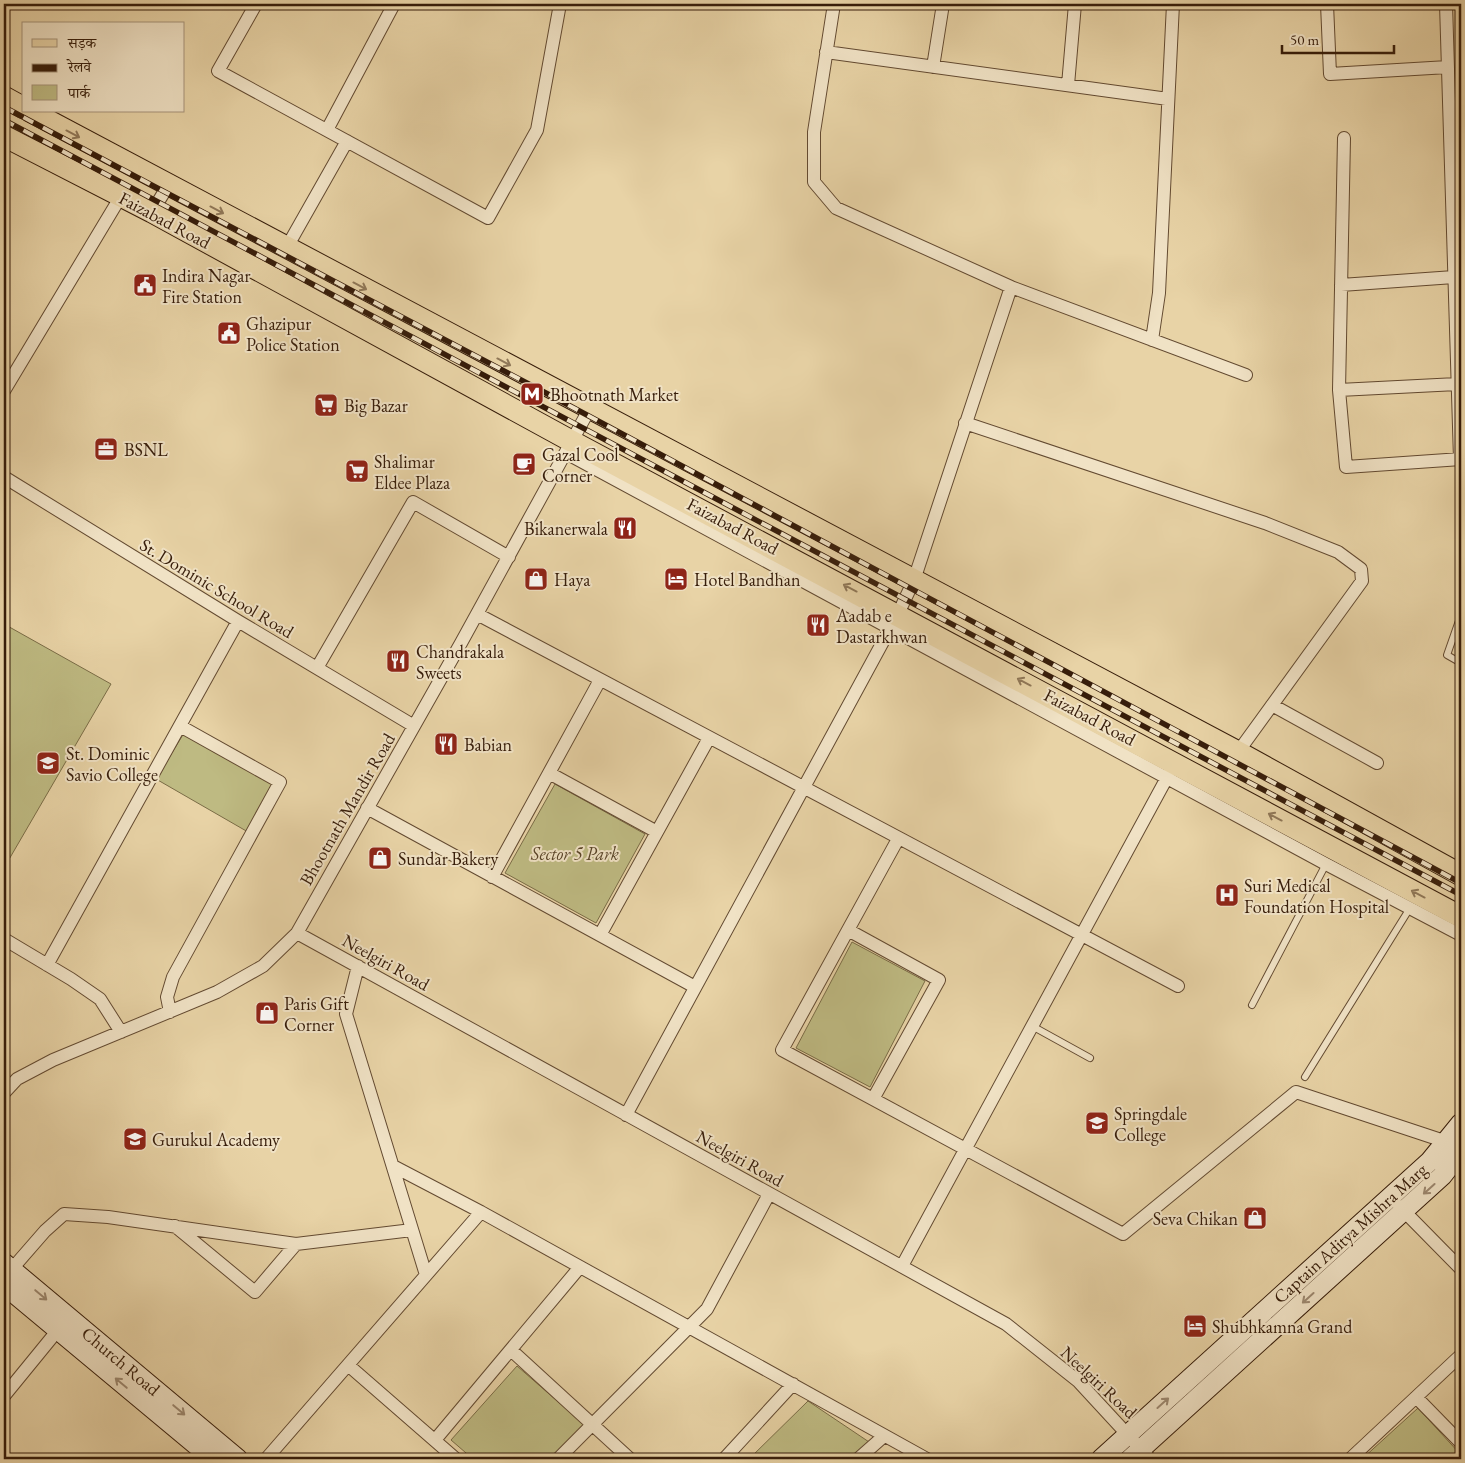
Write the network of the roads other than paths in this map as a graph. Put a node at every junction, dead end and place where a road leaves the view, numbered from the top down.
1 (256, 4) edge
2 (394, 4) edge
3 (560, 4) edge
4 (834, 4) edge
5 (943, 4) edge
6 (1075, 4) edge
7 (1173, 4) edge
8 (1327, 4) edge
9 (1446, 4) edge
10 (826, 52) junction
11 (1448, 66) junction
12 (933, 67) junction
13 (1068, 86) junction
14 (4, 98) edge
15 (1168, 99) junction
16 (22, 107) edge
17 (32, 112) edge
18 (326, 130) junction
19 (4, 136) edge
20 (1344, 138) dead end
21 (347, 142) junction
22 (169, 184) junction
23 (1456, 185) edge
24 (121, 196) junction
25 (152, 212) junction
26 (287, 247) junction
27 (1454, 277) junction
28 (1341, 285) junction
29 (1011, 287) junction
30 (1458, 305) edge
31 (1152, 340) junction
32 (1246, 375) dead end
33 (1457, 384) junction
34 (1339, 390) junction
35 (4, 391) edge
36 (590, 408) junction
37 (965, 423) junction
38 (570, 447) junction
39 (1460, 459) edge
40 (4, 477) edge
41 (509, 557) junction
42 (914, 580) junction
43 (477, 614) junction
44 (1461, 615) edge
45 (894, 621) junction
46 (238, 622) junction
47 (1461, 662) edge
48 (318, 668) junction
49 (600, 680) junction
50 (1272, 705) junction
51 (180, 726) junction
52 (414, 726) junction
53 (709, 738) junction
54 (1238, 752) junction
55 (1377, 763) dead end
56 (1171, 770) junction
57 (549, 773) junction
58 (803, 788) junction
59 (367, 808) junction
60 (657, 832) junction
61 (898, 838) junction
62 (1326, 864) junction
63 (1461, 875) edge
64 (492, 876) junction
65 (1410, 907) junction
66 (1461, 917) edge
67 (848, 930) junction
68 (297, 933) junction
69 (1461, 935) edge
70 (600, 936) junction
71 (1081, 936) junction
72 (4, 939) edge
73 (47, 965) junction
74 (358, 966) junction
75 (1178, 986) dead end
76 (695, 988) junction
77 (1252, 1004) dead end
78 (170, 1012) junction
79 (1032, 1026) junction
80 (121, 1032) junction
81 (1090, 1058) dead end
82 (1305, 1077) dead end
83 (5, 1090) edge
84 (873, 1099) junction
85 (626, 1114) junction
86 (1461, 1123) edge
87 (1454, 1147) edge
88 (965, 1148) junction
89 (393, 1166) junction
90 (769, 1194) junction
91 (1390, 1197) junction
92 (1404, 1211) junction
93 (481, 1212) junction
94 (175, 1226) junction
95 (412, 1230) junction
96 (296, 1244) junction
97 (902, 1266) junction
98 (580, 1267) junction
99 (1461, 1270) edge
100 (6, 1273) edge
101 (426, 1275) junction
102 (63, 1324) junction
103 (689, 1327) junction
104 (510, 1350) junction
105 (1461, 1355) edge
106 (348, 1365) junction
107 (793, 1384) junction
108 (4, 1396) edge
109 (1416, 1397) junction
110 (592, 1423) junction
111 (1129, 1434) junction
112 (884, 1436) junction
113 (435, 1440) junction
114 (1461, 1443) edge
115 (1140, 1456) edge
116 (213, 1459) edge
117 (238, 1459) edge
118 (266, 1459) edge
119 (456, 1459) edge
120 (558, 1459) edge
121 (630, 1459) edge
122 (724, 1459) edge
123 (858, 1459) edge
124 (927, 1459) edge
125 (1101, 1459) edge
126 (1350, 1459) edge

1 - 18 street
2 - 18 street
3 - 21 street
4 - 10 street
5 - 12 street
6 - 13 street
7 - 15 street
8 - 11 street
9 - 11 street
10 - 12 street
10 - 29 street
11 - 23 street
12 - 13 street
13 - 15 street
14 - 16 main road
15 - 31 street
17 -> 22 main road, Faizabad Road
18 - 21 street
19 - 24 main road, Faizabad Road
20 - 28 street
21 - 26 street
22 - 25 street
22 -> 26 main road, Faizabad Road
23 - 27 street
24 - 25 main road, Faizabad Road
24 - 35 street
25 - 38 main road, Faizabad Road
26 -> 36 main road, Faizabad Road
27 - 28 street
27 - 30 street
28 - 34 street
29 - 31 street
29 - 37 street
30 - 33 street
31 - 32 street
33 - 34 street
33 - 39 street
34 - 39 street
36 - 38 street, Bhootnath Mandir Road
36 - 42 main road, Faizabad Road
37 - 42 street
37 - 50 street
38 - 41 street, Bhootnath Mandir Road
38 - 45 main road, Faizabad Road
40 - 46 street, St. Dominic School Road
41 - 43 street, Bhootnath Mandir Road
41 - 48 street
42 - 45 street
42 - 54 main road, Faizabad Road
43 - 49 street
43 - 52 street, Bhootnath Mandir Road
44 - 47 lane
45 - 56 main road, Faizabad Road
45 - 58 street
46 - 48 street, St. Dominic School Road
46 - 51 street
48 - 52 street, St. Dominic School Road
49 - 53 street
49 - 57 street
50 - 54 street
50 - 55 street
51 - 73 street
51 - 78 street
52 - 59 street, Bhootnath Mandir Road
53 - 58 street
53 - 60 street
54 - 63 main road, Faizabad Road
56 - 62 street
66 -> 56 main road, Faizabad Road
56 - 71 street
57 - 60 street
57 - 64 street
58 - 61 street
58 - 76 street
59 - 64 street
59 - 68 street, Bhootnath Mandir Road
60 - 70 street
61 - 67 street
61 - 71 street
62 - 65 street
62 - 77 lane
64 - 70 street
65 - 69 street
65 - 82 lane
67 - 84 street
67 - 84 street
68 - 74 street, Neelgiri Road
68 - 78 street, Bhootnath Mandir Road
70 - 76 street
71 - 75 street
71 - 79 street
72 - 73 street
73 - 80 street
74 - 85 street, Neelgiri Road
74 - 89 street
76 - 85 street
78 - 80 street, Bhootnath Mandir Road
79 - 81 lane
79 - 88 street
80 - 83 street, Bhootnath Mandir Road
84 - 88 street
85 - 90 street, Neelgiri Road
86 - 87 street, Captain Aditya Mishra Marg
87 - 88 street
87 - 91 street, Captain Aditya Mishra Marg
87 -> 92 street, Captain Aditya Mishra Marg
88 - 97 street
89 - 93 street
89 - 95 street
90 - 97 street, Neelgiri Road
90 - 103 street
91 - 92 street
111 -> 91 street, Captain Aditya Mishra Marg
92 - 99 street
92 -> 115 street, Captain Aditya Mishra Marg
93 - 98 street
93 - 101 street
94 - 96 street
94 - 96 street
94 - 100 street
95 - 96 street
95 - 101 street
97 - 111 street, Neelgiri Road
98 - 103 street
98 - 104 street
100 - 102 street, Church Road
101 - 106 street
102 - 108 street
116 -> 102 street, Church Road
102 -> 117 street, Church Road
103 - 107 street
103 - 110 street
104 - 110 street
104 - 113 street
105 - 109 street
106 - 113 street
106 - 118 street
107 - 112 street
107 - 122 street
109 - 114 street
109 - 126 street
110 - 120 street
110 - 121 street
111 - 115 street, Neelgiri Road
111 - 125 street, Captain Aditya Mishra Marg
112 - 123 street
112 - 124 street
113 - 119 street

